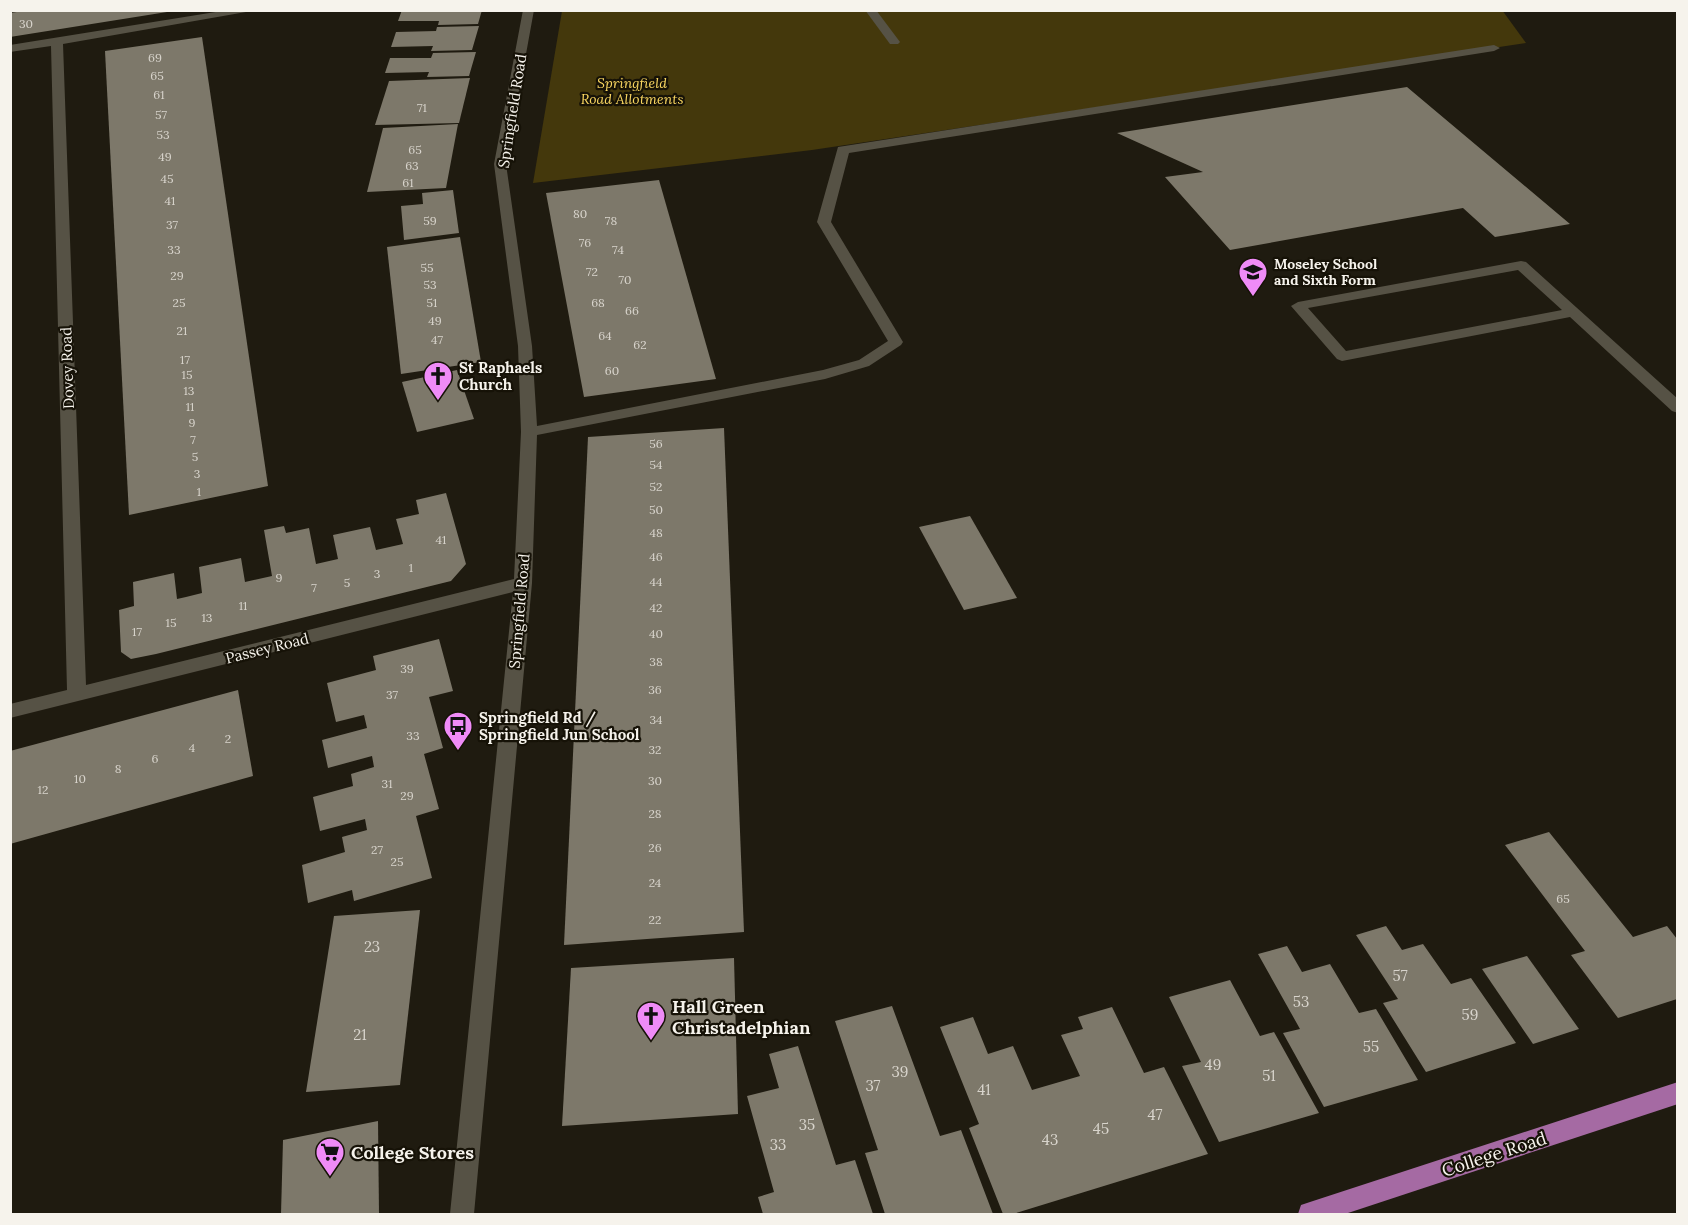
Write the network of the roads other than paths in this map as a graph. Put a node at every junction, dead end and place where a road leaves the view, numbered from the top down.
1 (252, 10) edge
2 (529, 10) edge
3 (870, 10) edge
4 (57, 42) junction
5 (894, 42) dead end
6 (1494, 48) dead end
7 (10, 49) edge
8 (1573, 312) junction
9 (1677, 408) edge
10 (529, 432) junction
11 (523, 583) junction
12 (76, 694) junction
13 (10, 711) edge
14 (1677, 1093) edge
15 (462, 1215) edge
16 (1310, 1215) edge

1 - 4 street
2 - 10 street, Springfield Road
3 - 5 street
4 - 7 street
4 - 12 street, Dovey Road
6 - 10 street
8 - 8 street
8 - 9 street
10 - 11 street, Springfield Road
11 - 12 street, Passey Road
11 - 15 street, Springfield Road
12 - 13 street, Passey Road
14 - 16 main road, College Road

